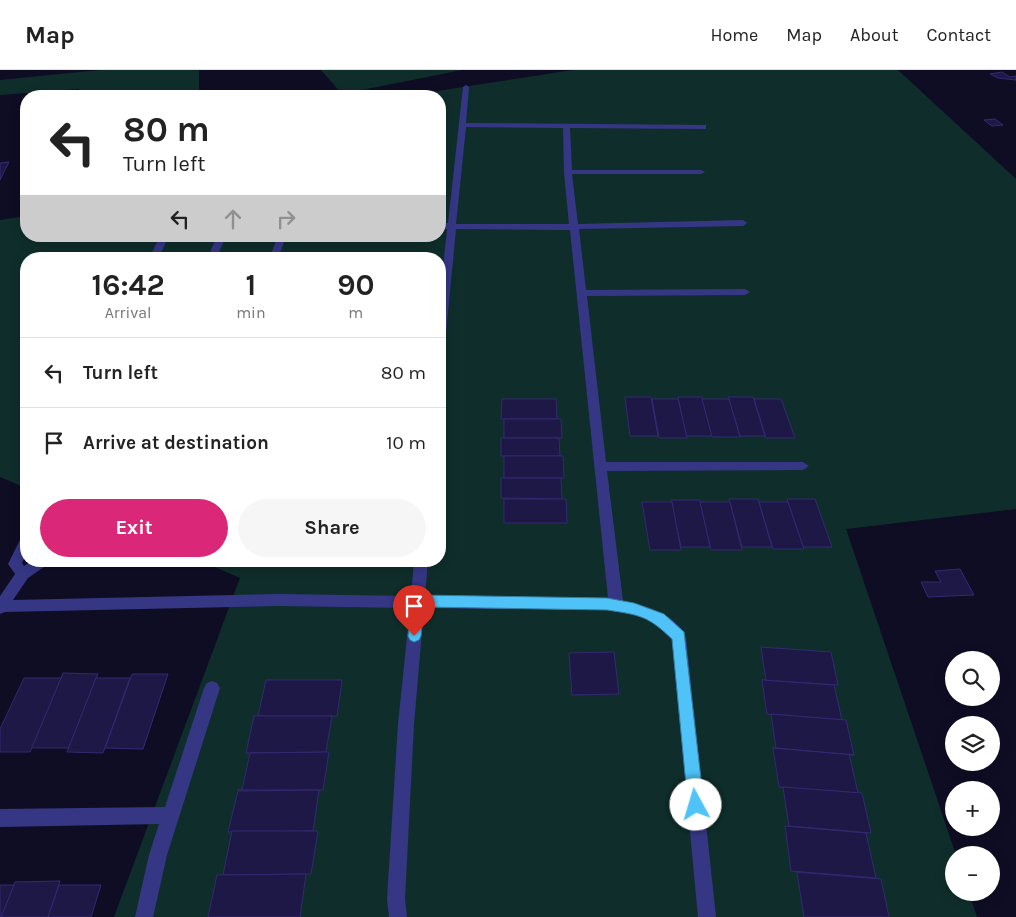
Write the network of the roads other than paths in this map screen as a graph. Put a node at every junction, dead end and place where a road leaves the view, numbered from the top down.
1 (466, 87) dead end
2 (462, 125) junction
3 (566, 126) junction
4 (703, 126) dead end
5 (568, 172) junction
6 (701, 172) dead end
7 (743, 223) dead end
8 (446, 226) edge
9 (451, 226) junction
10 (574, 227) junction
11 (446, 280) edge
12 (745, 292) dead end
13 (581, 293) junction
14 (600, 466) junction
15 (803, 466) dead end
16 (20, 554) edge
17 (33, 567) edge
18 (421, 567) edge
19 (23, 574) junction
20 (418, 601) junction
21 (616, 605) junction
22 (0, 607) edge
23 (212, 688) dead end
24 (171, 815) junction
25 (0, 818) edge
26 (144, 917) edge
27 (398, 917) edge
28 (707, 917) edge

1 - 2 street
2 - 3 street
2 - 9 street
3 - 4 street
3 - 5 street
5 - 6 street
5 - 10 street
7 - 10 street
8 - 9 street
9 - 10 street
9 - 11 street
10 - 13 street
12 - 13 street
13 - 14 street
14 - 15 street
14 - 21 street
16 - 19 street
17 - 19 street
18 - 20 street
19 - 22 street
20 - 21 street
20 - 22 street
20 - 27 street
21 - 28 street
23 - 24 street
24 - 25 street
24 - 26 street

